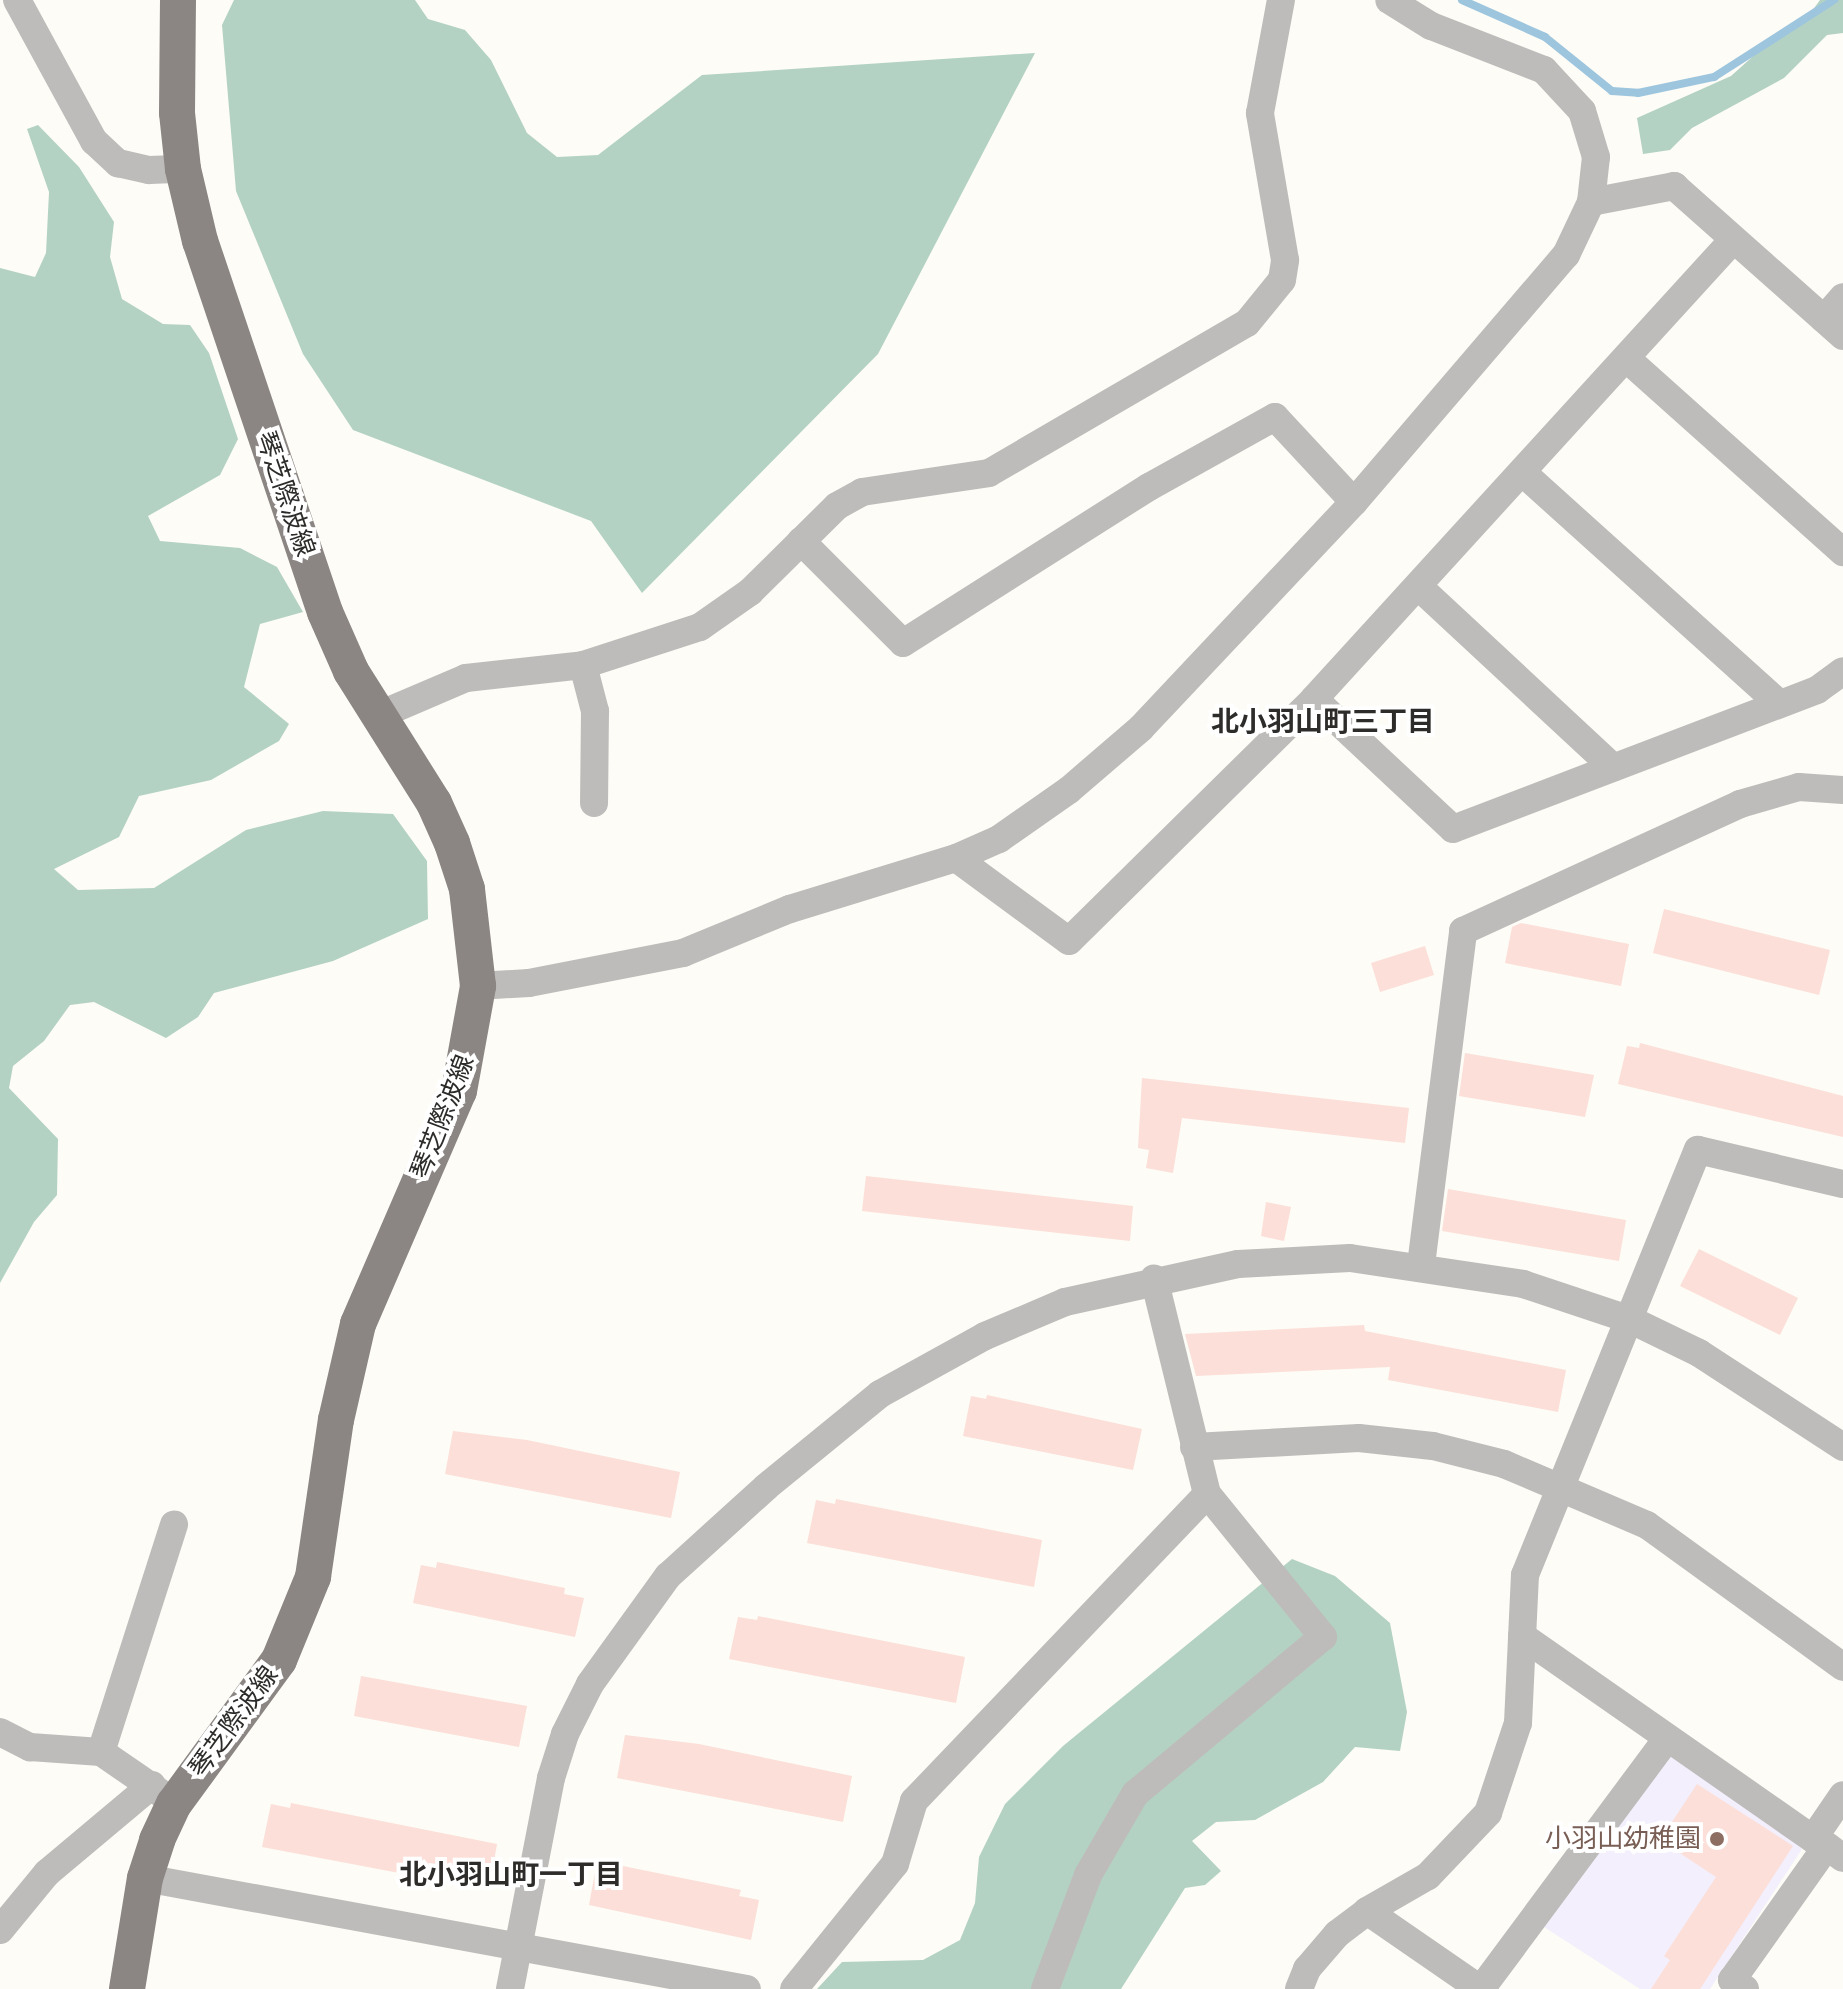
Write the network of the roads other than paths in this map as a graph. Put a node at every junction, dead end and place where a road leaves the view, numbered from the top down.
1 (17, 0) edge
2 (178, 0) edge
3 (1281, 0) edge
4 (1389, 0) edge
5 (183, 169) junction
6 (1591, 202) junction
7 (1733, 240) junction
8 (1843, 297) edge
9 (1833, 327) edge
10 (1627, 359) junction
11 (1523, 473) junction
12 (1354, 502) junction
13 (801, 541) junction
14 (1843, 552) edge
15 (1419, 587) junction
16 (583, 665) junction
17 (1843, 671) edge
18 (1314, 699) junction
19 (1778, 703) junction
20 (377, 716) junction
21 (1613, 767) junction
22 (1843, 790) edge
23 (594, 803) dead end
24 (956, 858) junction
25 (478, 986) junction
26 (1843, 1184) edge
27 (1421, 1265) junction
28 (1154, 1278) junction
29 (1631, 1320) junction
30 (1194, 1447) junction
31 (1843, 1447) edge
32 (1561, 1485) junction
33 (1207, 1494) junction
34 (174, 1524) dead end
35 (1522, 1636) junction
36 (1843, 1667) edge
37 (0, 1732) edge
38 (1667, 1739) junction
39 (101, 1752) junction
40 (163, 1795) junction
41 (1843, 1795) edge
42 (1843, 1858) edge
43 (145, 1878) junction
44 (1367, 1911) junction
45 (0, 1930) edge
46 (517, 1946) junction
47 (127, 1989) edge
48 (510, 1989) edge
49 (747, 1989) edge
50 (794, 1989) edge
51 (1045, 1989) edge
52 (1299, 1989) edge
53 (1480, 1989) edge
54 (1745, 1989) edge

1 - 5 street
2 - 5 main road, 琴芝際波線
3 - 13 street
4 - 6 street
5 - 20 main road, 琴芝際波線
6 - 7 street
6 - 12 street
7 - 9 street
7 - 10 street
8 - 9 street
10 - 11 street
10 - 14 street
11 - 15 street
11 - 19 street
12 - 13 street
12 - 24 street
13 - 16 street
15 - 18 street
15 - 21 street
16 - 20 street
16 - 23 street
17 - 19 street
18 - 21 street
18 - 24 street
19 - 21 street
20 - 25 main road, 琴芝際波線
22 - 27 street
24 - 25 street
25 - 40 main road, 琴芝際波線
26 - 29 street
27 - 28 street
27 - 29 street
28 - 30 street
28 - 46 street
29 - 31 street
29 - 32 street
30 - 32 street
30 - 33 street
32 - 35 street
32 - 36 street
33 - 50 street
33 - 51 street
34 - 39 street
35 - 38 street
35 - 44 street
37 - 39 street
38 - 41 street
38 - 53 street
39 - 40 street
40 - 43 main road, 琴芝際波線
40 - 45 street
42 - 54 street
43 - 46 street
43 - 47 main road, 琴芝際波線
44 - 52 street
44 - 53 street
46 - 48 street
46 - 49 street

